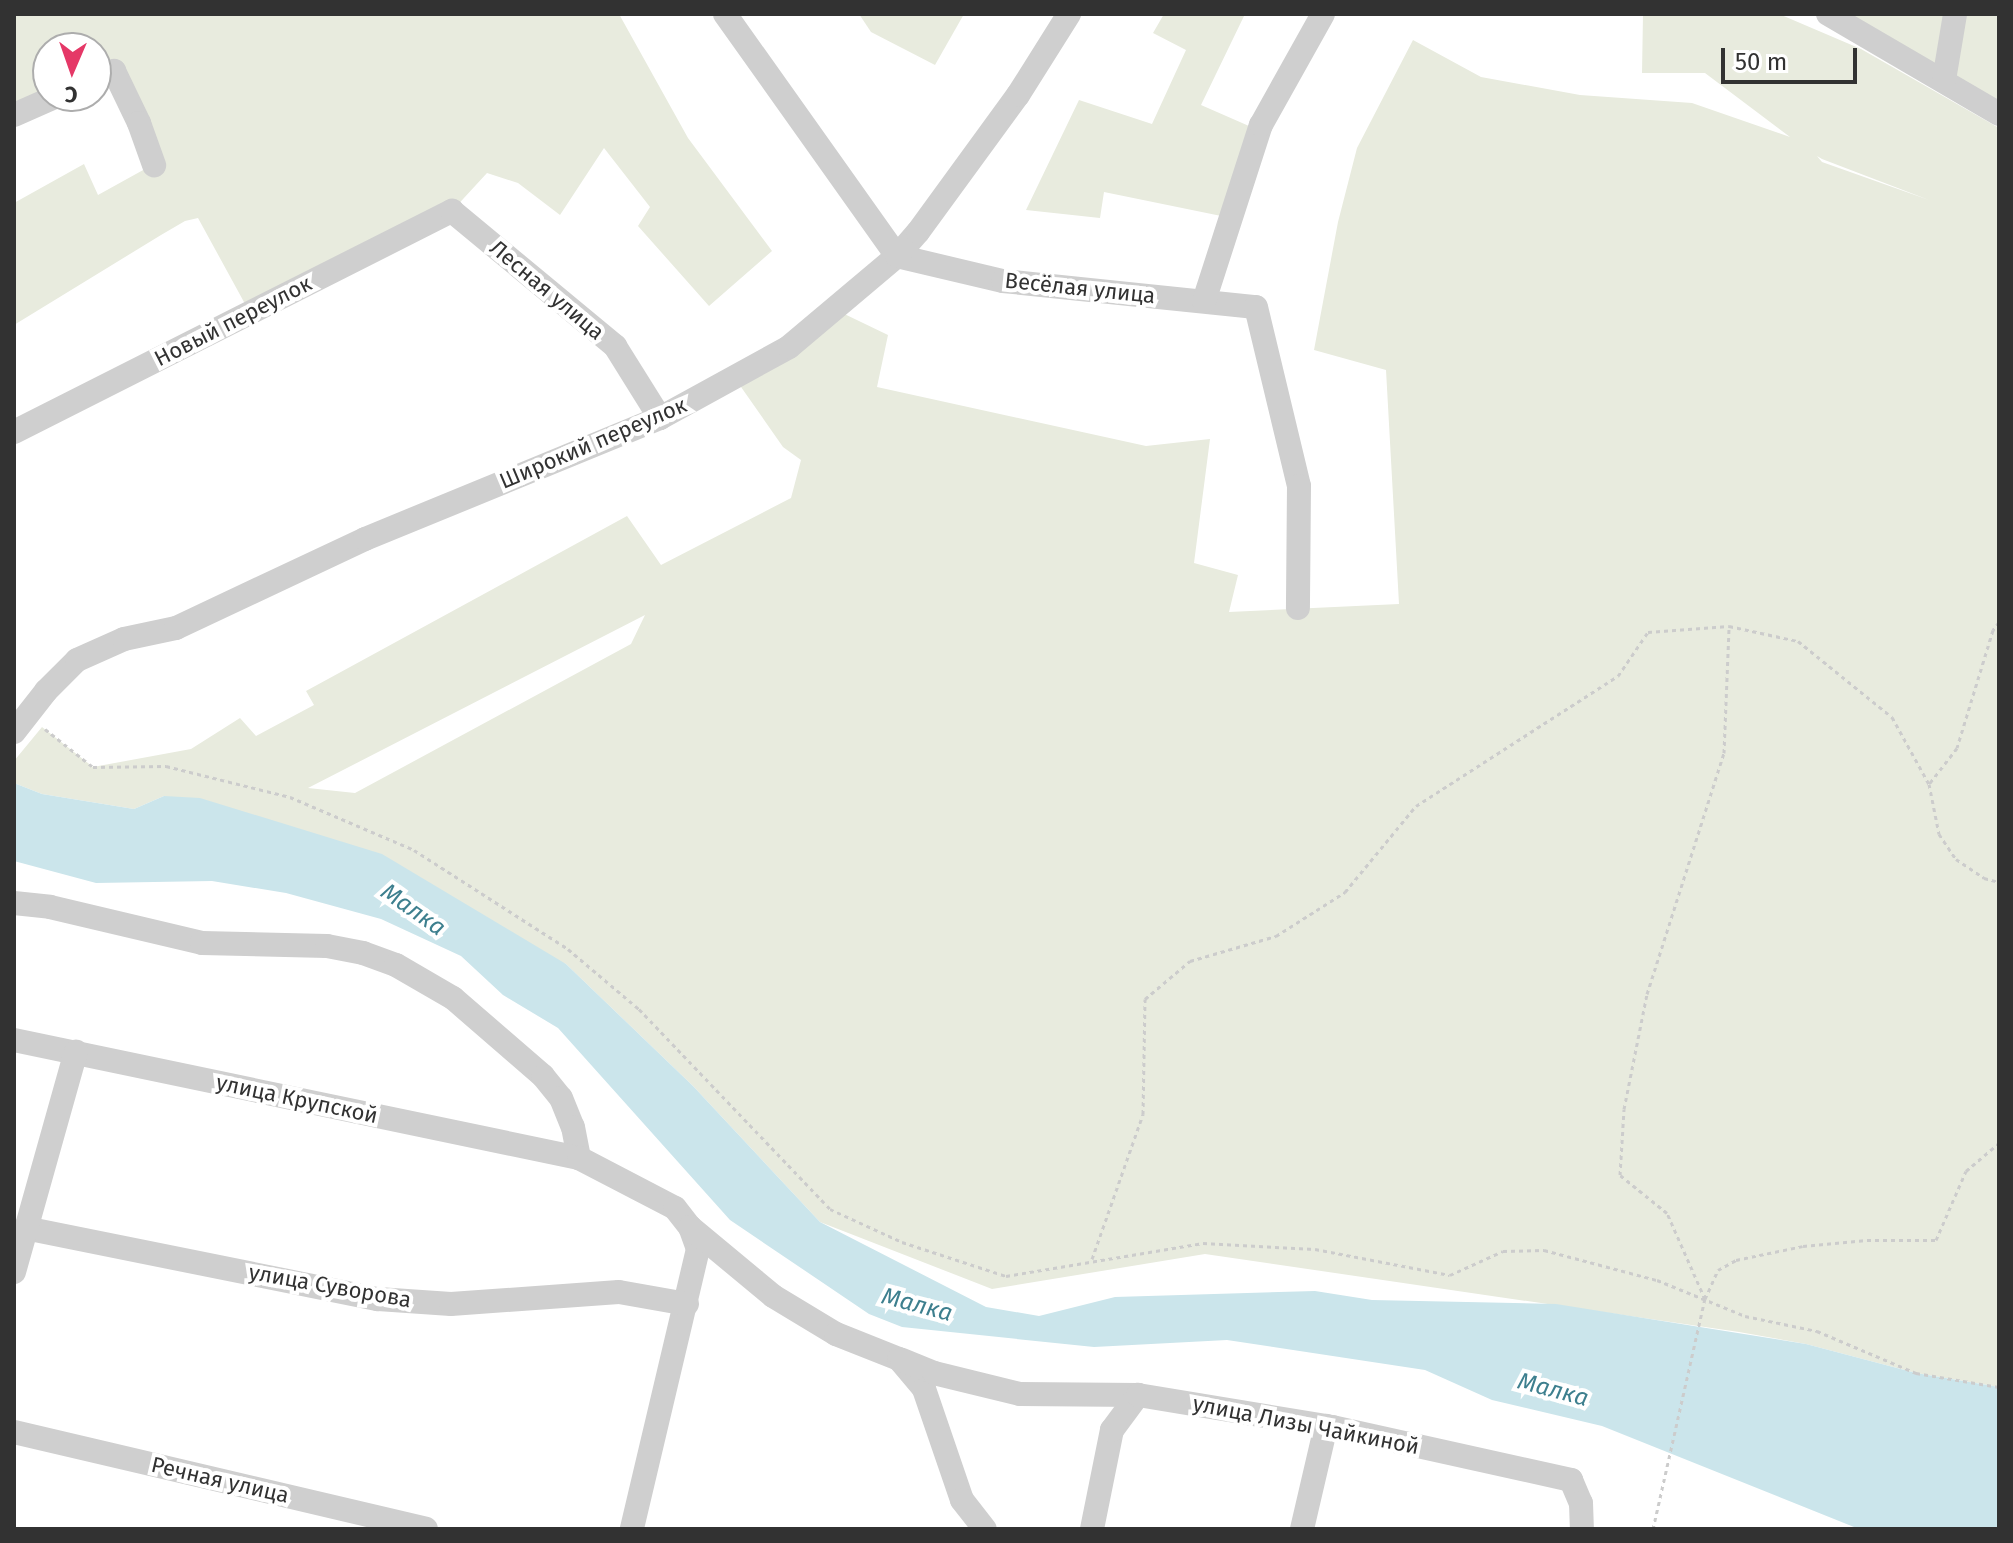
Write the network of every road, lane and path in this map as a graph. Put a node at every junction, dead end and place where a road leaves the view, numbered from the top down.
1 (725, 14) edge
2 (1069, 14) edge
3 (1323, 14) edge
4 (1828, 14) edge
5 (1955, 14) edge
6 (112, 72) edge
7 (1944, 80) junction
8 (1999, 114) edge
9 (154, 165) dead end
10 (452, 211) joint
11 (897, 256) junction
12 (1204, 301) junction
13 (660, 418) junction
14 (14, 432) edge
15 (1298, 608) dead end
16 (1999, 622) edge
17 (1729, 626) junction
18 (18, 716) edge
19 (1929, 784) junction
20 (1999, 882) edge
21 (14, 903) edge
22 (14, 1040) edge
23 (76, 1052) junction
24 (1999, 1143) edge
25 (579, 1158) junction
26 (25, 1228) junction
27 (694, 1238) junction
28 (1092, 1259) junction
29 (14, 1272) edge
30 (1705, 1299) junction
31 (687, 1304) junction
32 (899, 1359) junction
33 (1999, 1387) edge
34 (1138, 1395) junction
35 (1326, 1426) junction
36 (14, 1432) edge
37 (1583, 1526) edge
38 (426, 1529) edge
39 (632, 1529) edge
40 (985, 1529) edge
41 (1092, 1529) edge
42 (1302, 1529) edge
43 (1653, 1529) edge

1 - 11 street
2 - 11 street, Широкий переулок
3 - 12 street
4 - 7 street
5 - 7 street
6 - 9 street
7 - 8 street
10 - 13 street, Лесная улица
10 - 14 street, Новый переулок
11 - 12 street, Весёлая улица
11 - 13 street, Широкий переулок
12 - 15 street, Весёлая улица
13 - 18 street, Широкий переулок
16 - 19 path
17 - 19 path
17 - 28 path
17 - 30 path
18 - 28 path
19 - 20 path
21 - 25 street
22 - 23 street, улица Крупской
23 - 25 street, улица Крупской
23 - 26 street
24 - 30 path
25 - 27 street, улица Крупской
26 - 29 street
26 - 31 street, улица Суворова
27 - 31 street
27 - 32 street
28 - 30 path
30 - 33 path
30 - 43 path
31 - 39 street
32 - 34 street, улица Лизы Чайкиной
32 - 40 street
34 - 35 street, улица Лизы Чайкиной
34 - 41 street
35 - 37 street, улица Лизы Чайкиной
35 - 42 street
36 - 38 street, Речная улица

